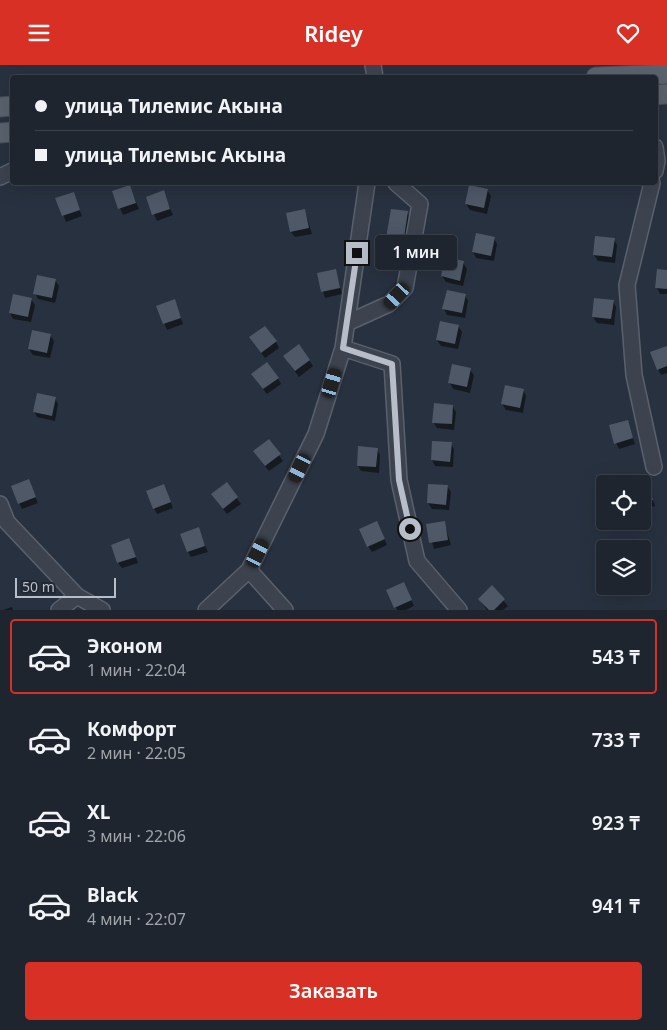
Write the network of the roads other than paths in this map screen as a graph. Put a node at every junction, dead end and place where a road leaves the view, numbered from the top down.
1 (667, 74) edge
2 (643, 75) edge
3 (367, 185) edge
4 (398, 185) edge
5 (652, 185) edge
6 (347, 323) junction
7 (343, 348) junction
8 (654, 467) dead end
9 (0, 504) edge
10 (249, 570) junction
11 (77, 596) junction
12 (59, 610) edge
13 (102, 610) edge
14 (206, 610) edge
15 (285, 610) edge
16 (459, 610) edge

1 - 2 main road
3 - 6 street
4 - 6 street
5 - 8 street
6 - 7 street
7 - 10 street
7 - 16 street
9 - 11 street
10 - 14 street
10 - 15 street
11 - 12 street
11 - 13 street

